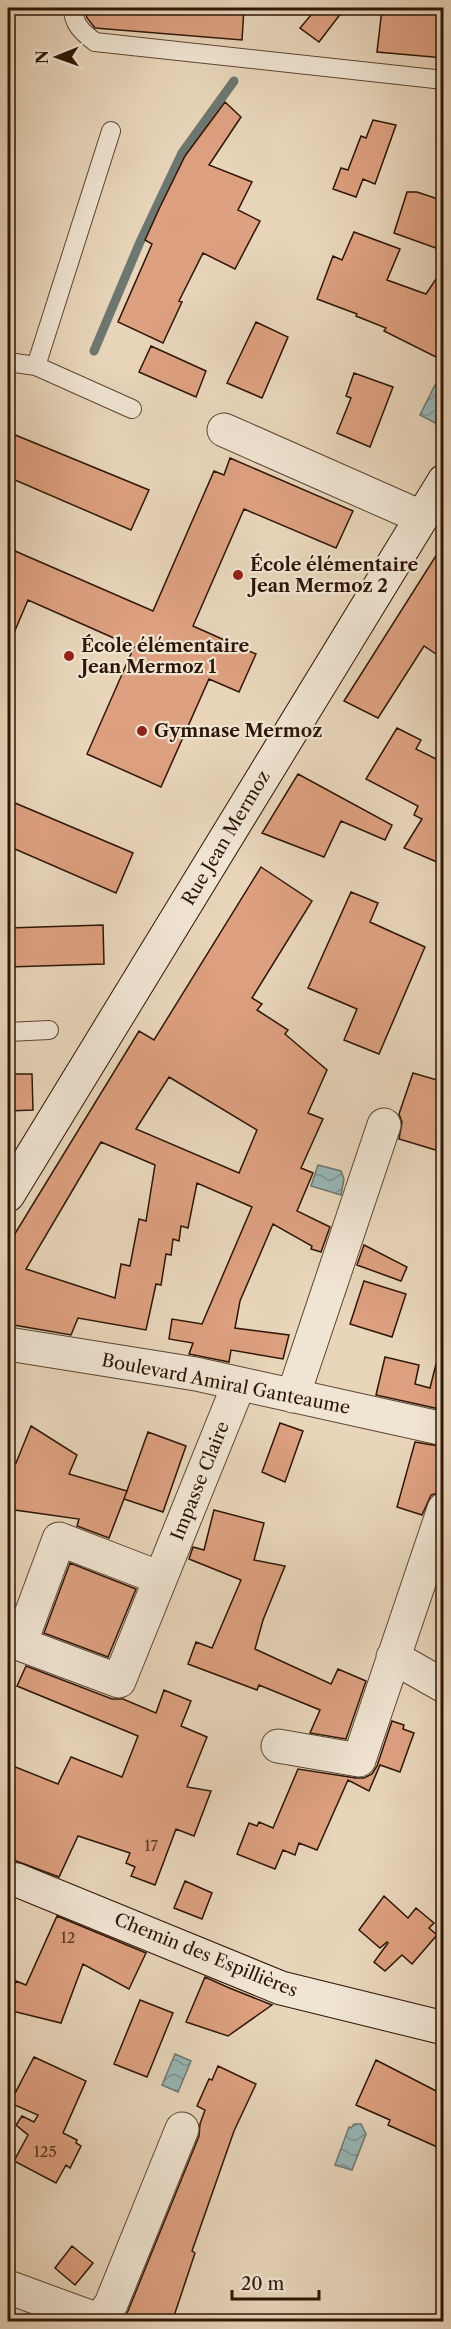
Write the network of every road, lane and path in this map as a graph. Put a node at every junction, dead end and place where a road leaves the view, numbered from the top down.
1 (73, 8) edge
2 (444, 80) edge
3 (111, 131) dead end
4 (8, 362) edge
5 (36, 366) junction
6 (132, 409) dead end
7 (224, 430) dead end
8 (444, 481) edge
9 (421, 517) junction
10 (49, 1030) dead end
11 (8, 1032) edge
12 (384, 1125) dead end
13 (8, 1195) edge
14 (8, 1344) edge
15 (239, 1384) junction
16 (293, 1396) junction
17 (444, 1429) edge
18 (444, 1509) edge
19 (160, 1578) junction
20 (393, 1657) junction
21 (444, 1686) edge
22 (278, 1746) dead end
23 (8, 1879) edge
24 (444, 2028) edge
25 (182, 2129) dead end
26 (8, 2287) edge

1 - 2 lane
3 - 5 lane
4 - 5 lane
5 - 6 lane
7 - 9 street
8 - 9 street, Rue Jean Mermoz
9 - 13 street, Rue Jean Mermoz
10 - 11 lane
12 - 16 street
14 - 15 street, Boulevard Amiral Ganteaume
15 - 16 street, Boulevard Amiral Ganteaume
15 - 19 street, Impasse Claire
16 - 17 street, Boulevard Amiral Ganteaume
18 - 20 street
19 - 19 street, Impasse Claire
20 - 21 street
20 - 22 street
23 - 24 street, Chemin des Espillières
25 - 26 street

